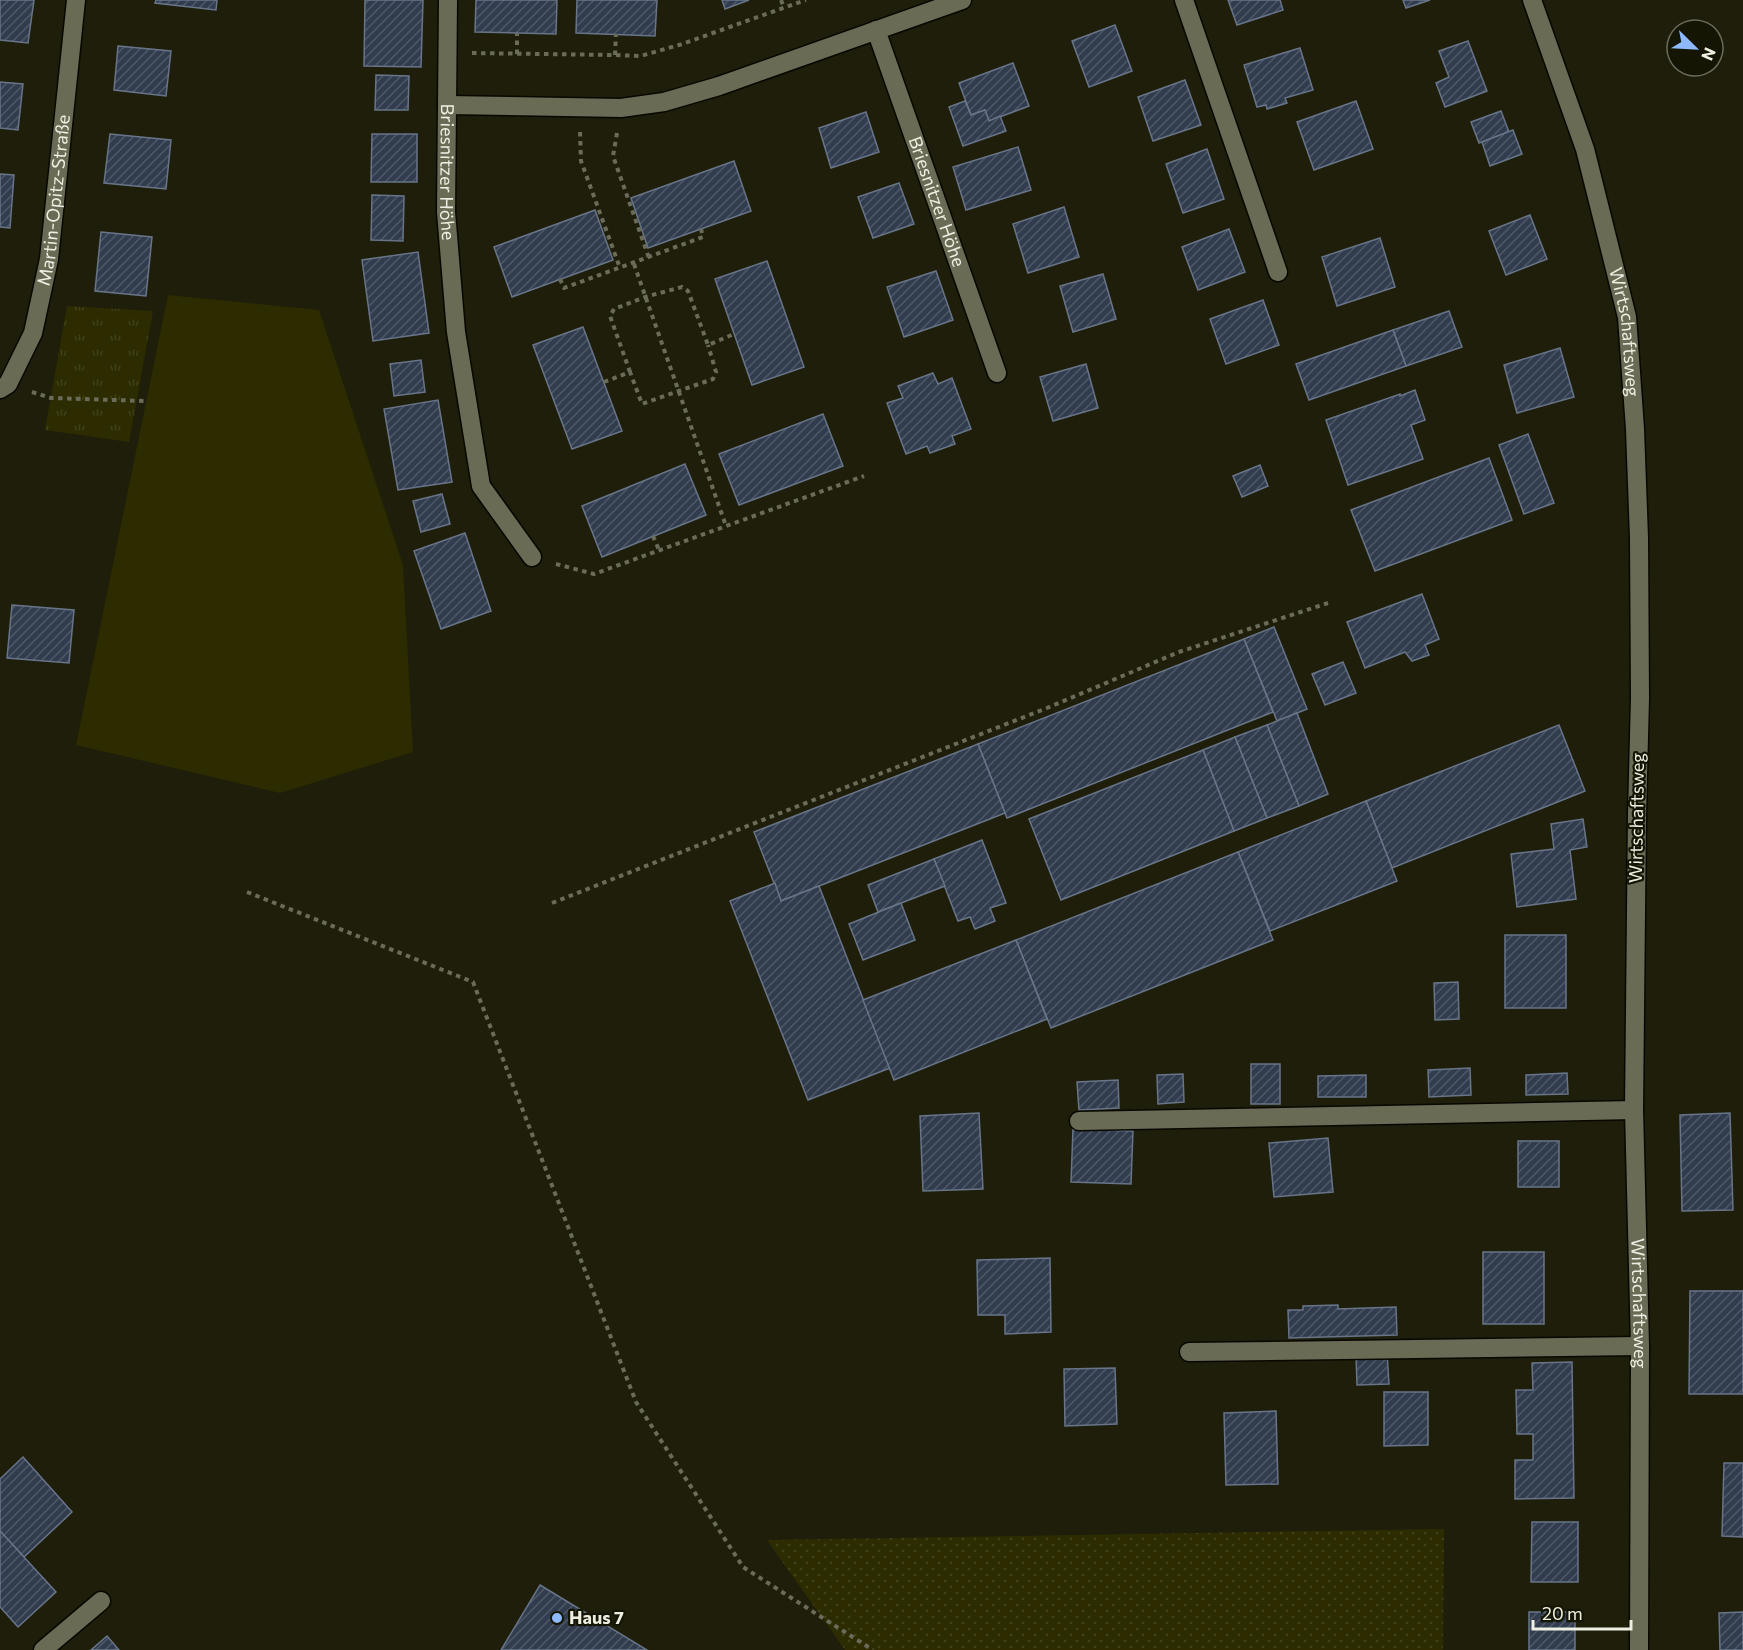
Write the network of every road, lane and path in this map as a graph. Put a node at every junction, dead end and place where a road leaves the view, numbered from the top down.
1 (76, 0) edge
2 (448, 0) edge
3 (781, 0) edge
4 (806, 0) edge
5 (962, 0) edge
6 (1184, 0) edge
7 (1532, 0) edge
8 (784, 8) junction
9 (876, 30) junction
10 (517, 33) dead end
11 (616, 34) dead end
12 (447, 52) junction
13 (517, 54) junction
14 (615, 55) junction
15 (447, 105) junction
16 (582, 107) junction
17 (621, 108) junction
18 (701, 229) dead end
19 (649, 258) junction
20 (634, 264) junction
21 (620, 268) junction
22 (1278, 272) dead end
23 (560, 279) dead end
24 (645, 297) junction
25 (734, 334) dead end
26 (708, 345) junction
27 (630, 372) junction
28 (997, 372) dead end
29 (604, 382) dead end
30 (4, 387) edge
31 (679, 391) junction
32 (146, 401) dead end
33 (864, 476) dead end
34 (726, 526) junction
35 (653, 536) dead end
36 (659, 550) junction
37 (532, 557) joint
38 (1328, 603) dead end
39 (247, 892) dead end
40 (552, 903) dead end
41 (1634, 1110) junction
42 (1078, 1121) dead end
43 (1640, 1346) junction
44 (1189, 1352) dead end
45 (101, 1601) dead end
46 (43, 1650) edge
47 (873, 1650) edge
48 (1639, 1650) edge

1 - 30 street, Martin-Opitz-Straße
2 - 12 street
3 - 8 path
4 - 8 path
5 - 9 street, Briesnitzer Höhe
6 - 22 street
7 - 41 street, Wirtschaftsweg
8 - 14 path
9 - 17 street, Briesnitzer Höhe
9 - 28 street, Briesnitzer Höhe
10 - 13 path
11 - 14 path
12 - 13 path
12 - 15 street
13 - 14 path
15 - 16 street, Briesnitzer Höhe
15 - 37 street, Briesnitzer Höhe
16 - 17 street, Briesnitzer Höhe
16 - 21 path
17 - 19 path
18 - 19 path
19 - 20 path
20 - 21 path
20 - 24 path
21 - 23 path
24 - 26 path
24 - 27 path
24 - 31 path
25 - 26 path
26 - 31 path
27 - 29 path
27 - 31 path
30 - 32 path
31 - 34 path
33 - 34 path
34 - 36 path
35 - 36 path
36 - 37 path
38 - 40 path
39 - 47 path
41 - 42 street
41 - 43 street, Wirtschaftsweg
43 - 44 street
43 - 48 street, Wirtschaftsweg
45 - 46 street

